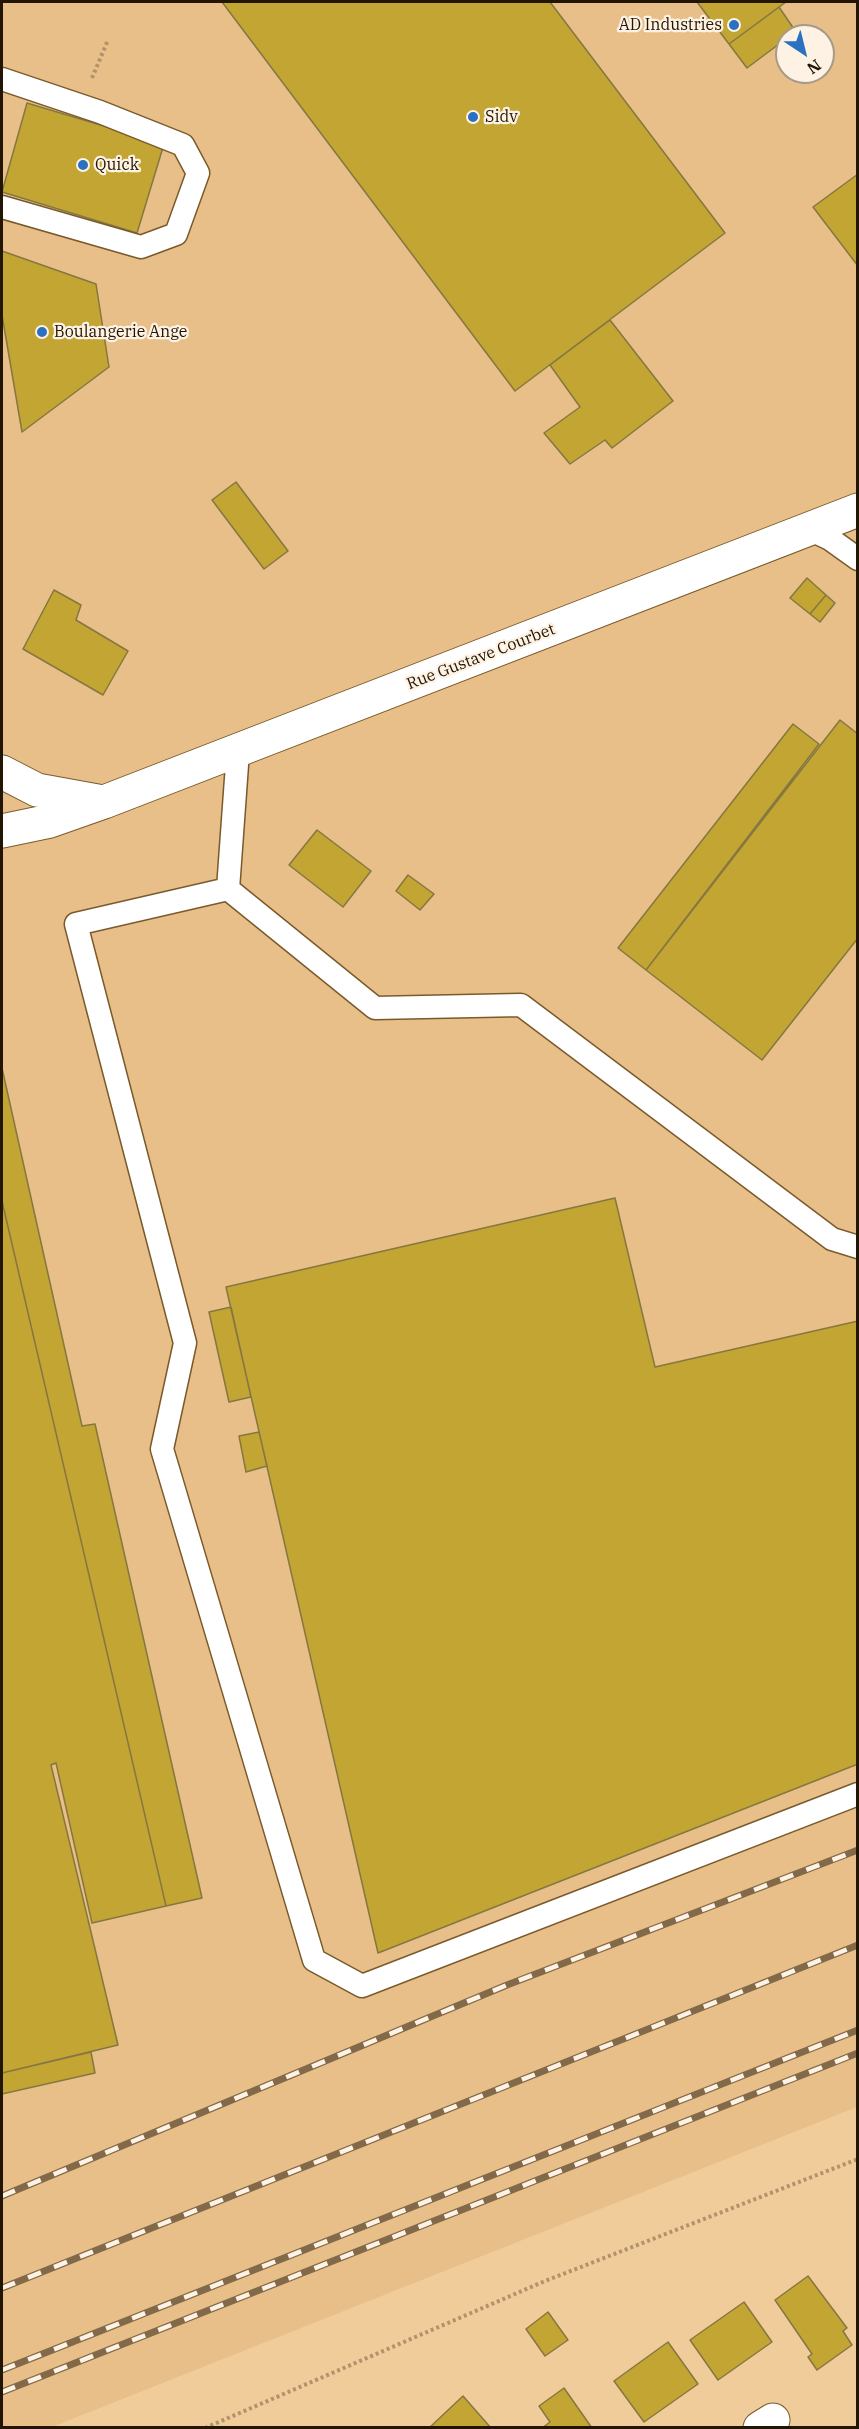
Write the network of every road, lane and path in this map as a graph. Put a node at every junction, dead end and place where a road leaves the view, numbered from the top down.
1 (108, 40) dead end
2 (2, 79) edge
3 (81, 105) junction
4 (2, 207) edge
5 (858, 510) edge
6 (809, 529) junction
7 (858, 559) edge
8 (238, 751) junction
9 (2, 772) edge
10 (37, 790) junction
11 (104, 802) junction
12 (33, 825) junction
13 (2, 831) edge
14 (228, 889) junction
15 (858, 1247) edge
16 (858, 1794) edge
17 (858, 2158) edge
18 (204, 2427) edge

1 - 3 path
2 - 3 lane
3 - 4 lane
5 - 6 street, Rue Gustave Courbet
6 - 7 lane
6 - 8 street, Rue Gustave Courbet
8 - 11 street, Rue Gustave Courbet
8 - 14 lane
9 - 10 street
10 - 11 street
10 - 12 street
11 - 12 street, Rue Gustave Courbet
12 - 13 street, Rue Gustave Courbet
14 - 15 lane
14 - 16 lane
17 - 18 path

